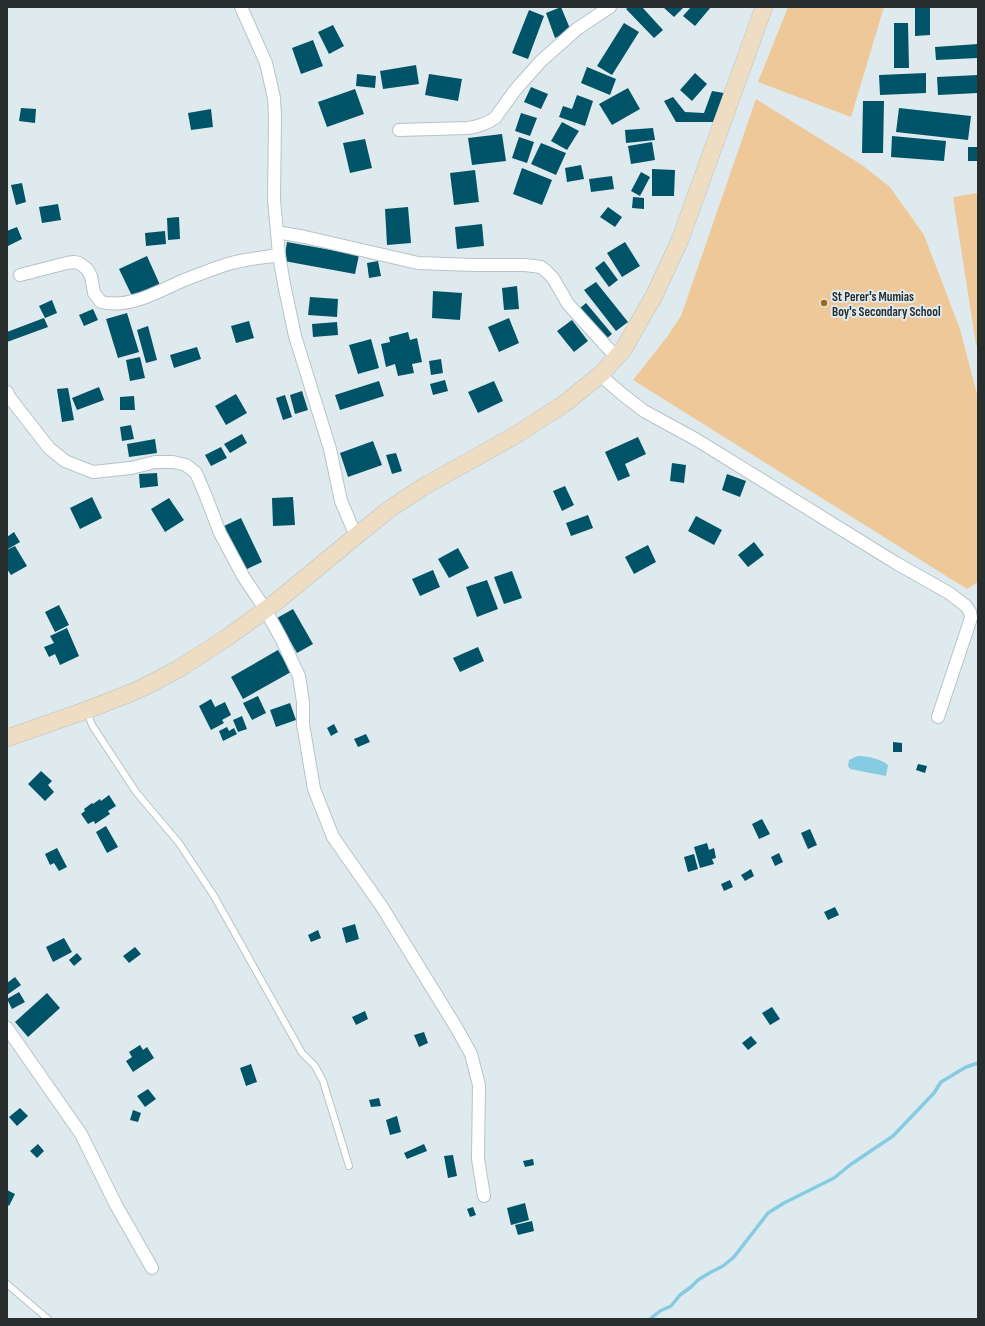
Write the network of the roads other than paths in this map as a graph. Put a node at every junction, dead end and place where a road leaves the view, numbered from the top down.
1 (242, 7) edge
2 (610, 7) edge
3 (764, 7) edge
4 (399, 130) dead end
5 (277, 232) junction
6 (279, 255) junction
7 (20, 275) dead end
8 (616, 358) junction
9 (600, 375) junction
10 (7, 392) edge
11 (356, 536) junction
12 (265, 609) junction
13 (87, 710) junction
14 (938, 717) dead end
15 (7, 738) edge
16 (7, 1028) edge
17 (349, 1166) dead end
18 (484, 1196) dead end
19 (152, 1268) dead end
20 (7, 1284) edge
21 (48, 1319) edge

1 - 5 street
2 - 4 street
3 - 8 street
5 - 6 street
5 - 8 street
6 - 7 street
6 - 11 street
8 - 9 street
9 - 11 street
9 - 14 street
10 - 12 street
11 - 12 street
12 - 13 street
12 - 18 street
13 - 15 street
13 - 17 lane
16 - 19 street
20 - 21 lane

